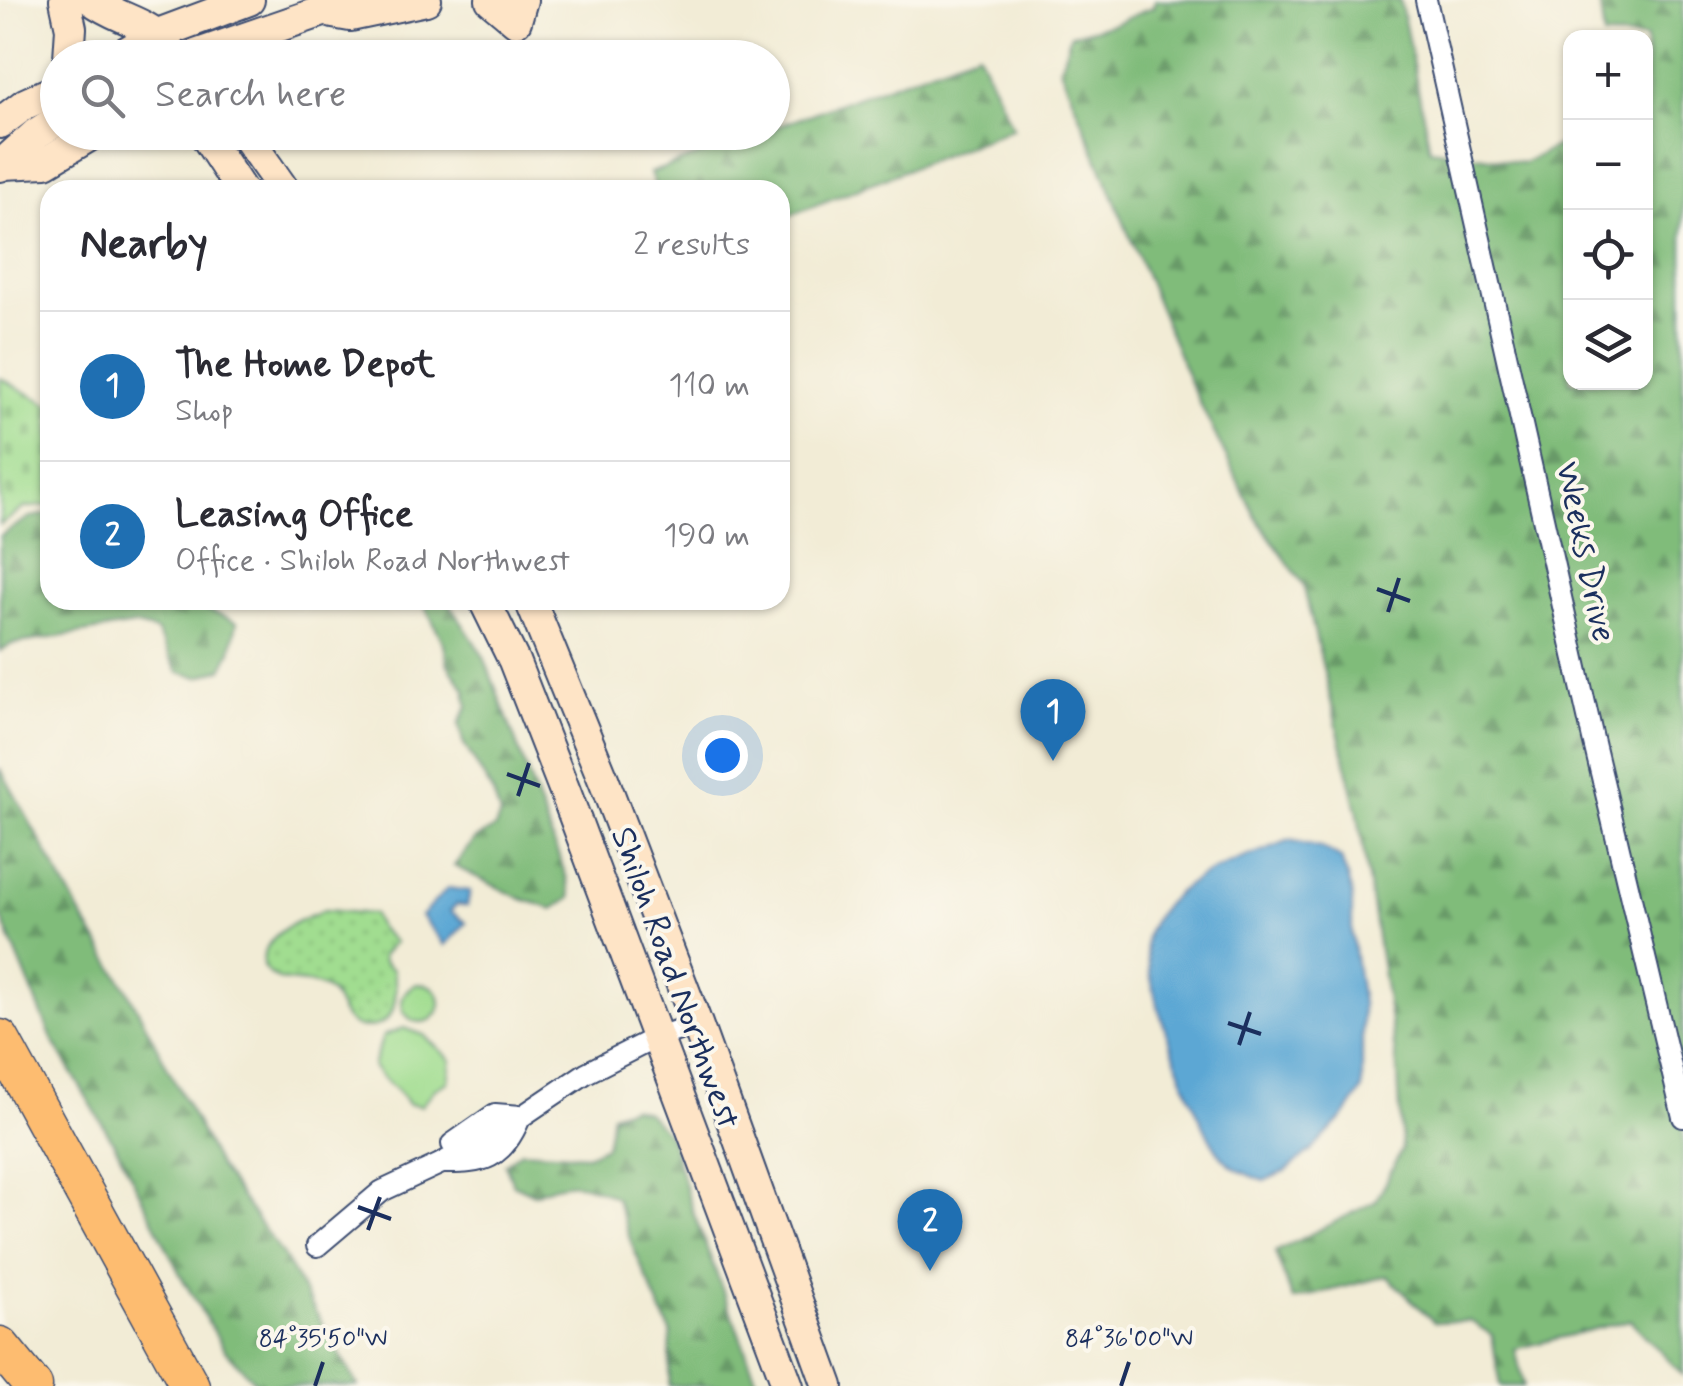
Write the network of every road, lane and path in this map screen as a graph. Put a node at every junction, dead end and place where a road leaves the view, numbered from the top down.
1 (65, 0) edge
2 (249, 0) edge
3 (355, 0) edge
4 (426, 0) edge
5 (491, 0) edge
6 (522, 0) edge
7 (1426, 0) edge
8 (98, 4) edge
9 (320, 11) junction
10 (275, 27) junction
11 (71, 40) edge
12 (128, 40) edge
13 (157, 40) edge
14 (236, 40) edge
15 (260, 40) edge
16 (40, 96) edge
17 (0, 123) edge
18 (40, 131) edge
19 (66, 150) edge
20 (214, 150) edge
21 (256, 150) edge
22 (272, 150) edge
23 (2, 165) edge
24 (234, 180) edge
25 (277, 180) edge
26 (282, 180) edge
27 (488, 610) edge
28 (534, 610) edge
29 (697, 1024) junction
30 (655, 1038) junction
31 (0, 1039) edge
32 (520, 1116) junction
33 (1683, 1117) edge
34 (442, 1163) junction
35 (317, 1246) dead end
36 (0, 1346) edge
37 (33, 1386) edge
38 (190, 1386) edge
39 (788, 1386) edge
40 (828, 1386) edge

1 - 11 street
2 - 13 street
3 - 9 street
4 - 9 street
5 - 6 street
7 - 33 street, Weeks Drive
8 - 12 street
9 - 10 street
10 - 14 street
10 - 15 street
16 - 17 street
18 - 23 street
19 - 23 street
20 - 24 street
21 - 25 street
22 - 26 street
27 - 30 street, Shiloh Road Northwest
28 - 29 street, Shiloh Road Northwest
29 - 30 street
29 - 40 street, Shiloh Road Northwest
30 - 32 street
30 - 39 street, Shiloh Road Northwest
31 - 38 highway
32 - 34 street
32 - 34 street
34 - 35 street
36 - 37 highway

